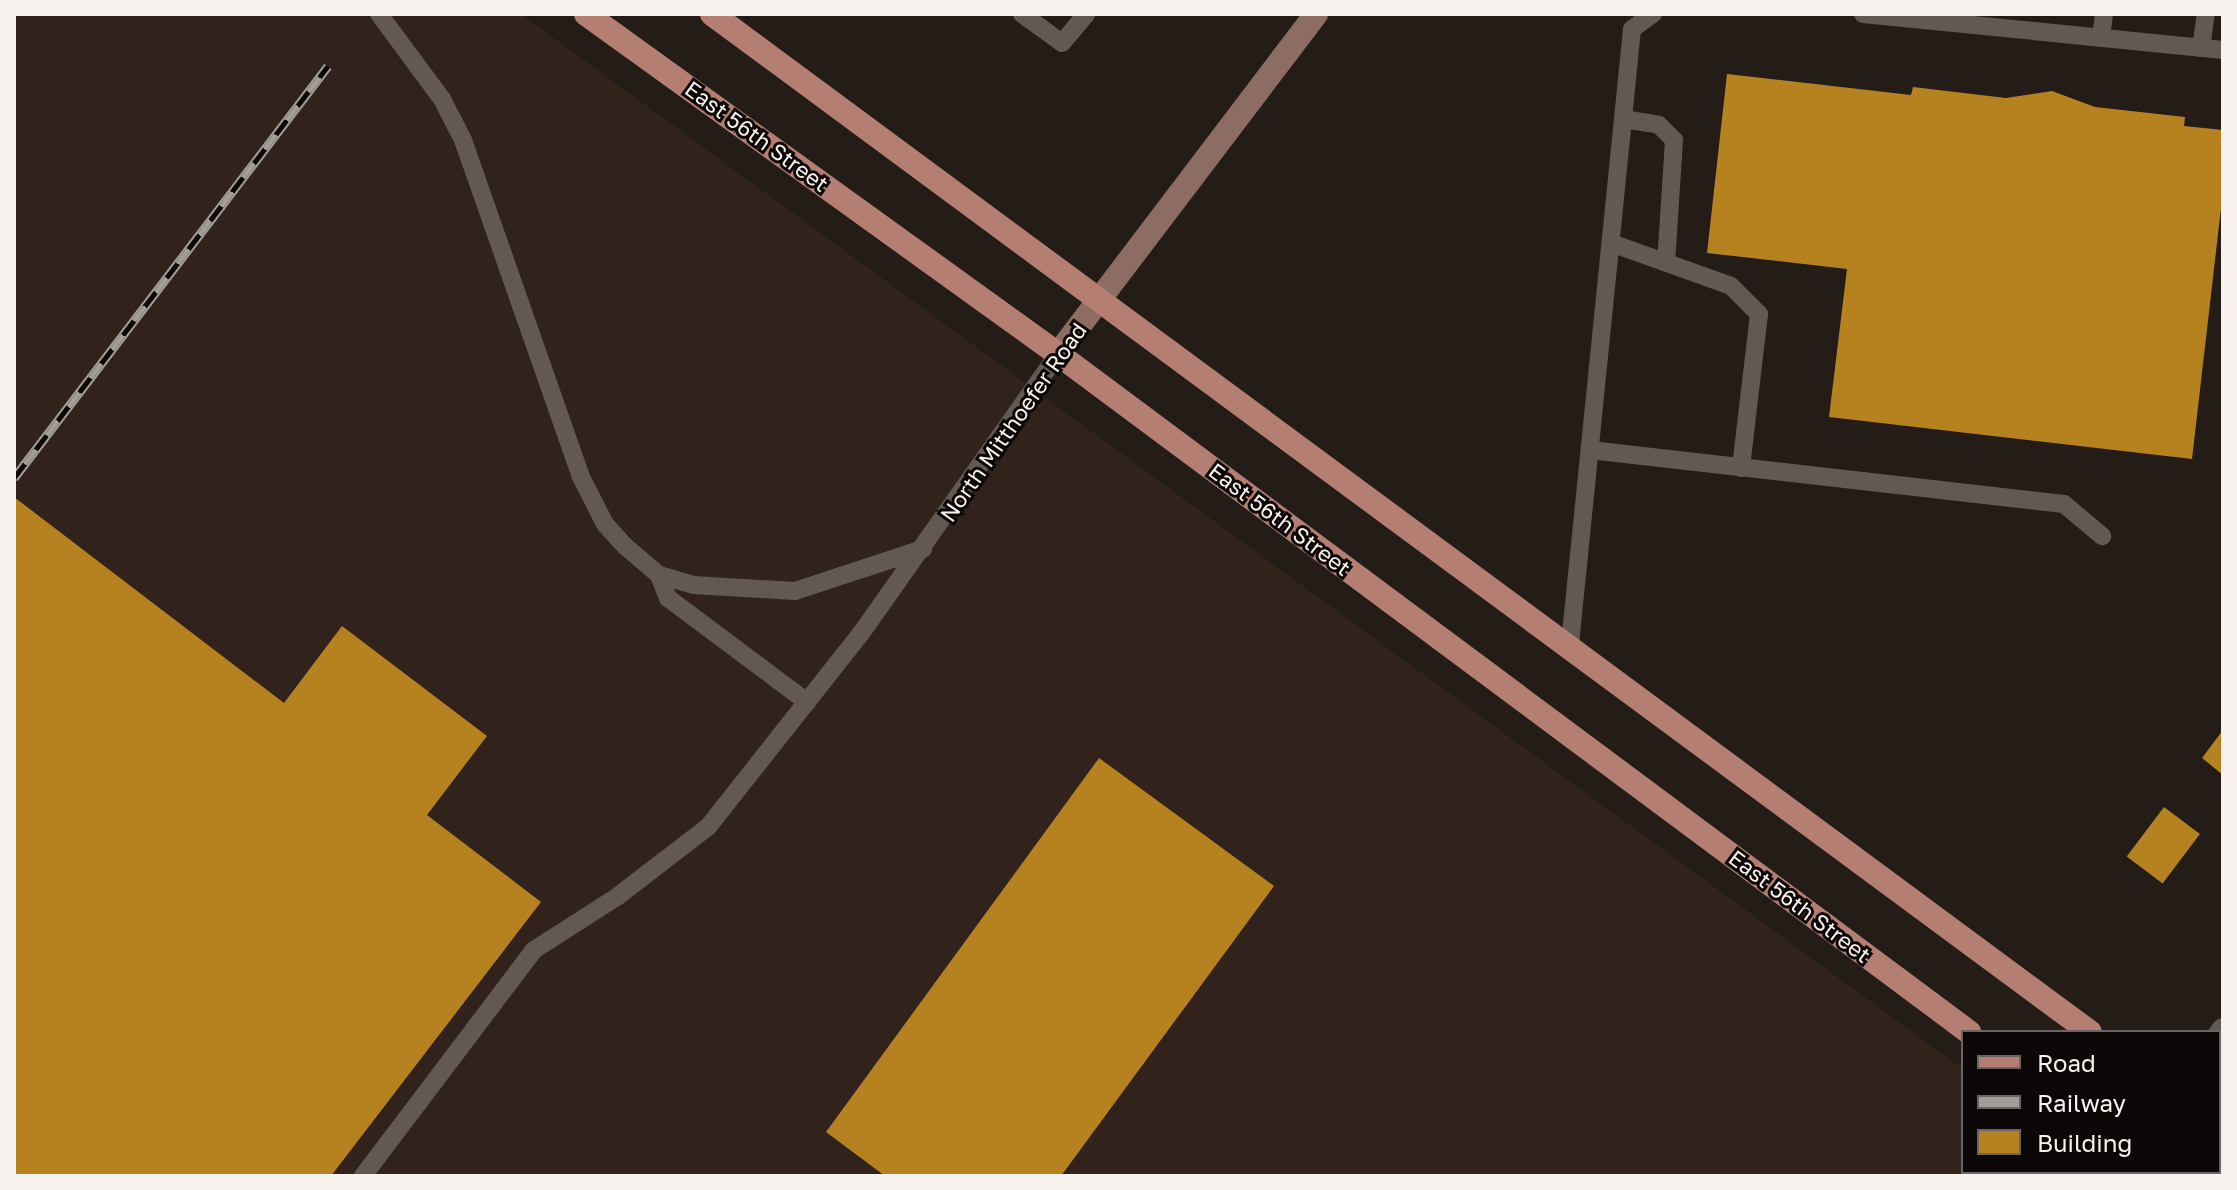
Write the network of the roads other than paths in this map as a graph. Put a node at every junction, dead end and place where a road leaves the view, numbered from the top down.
1 (379, 14) edge
2 (586, 14) edge
3 (712, 14) edge
4 (1022, 14) edge
5 (1086, 14) edge
6 (1316, 14) edge
7 (1653, 14) edge
8 (1873, 14) edge
9 (2104, 14) edge
10 (2206, 14) edge
11 (1993, 20) edge
12 (2101, 38) junction
13 (2201, 48) junction
14 (2223, 50) edge
15 (1623, 119) junction
16 (1611, 243) junction
17 (1666, 263) junction
18 (1101, 297) junction
19 (1058, 354) junction
20 (1590, 450) junction
21 (1741, 468) junction
22 (2102, 536) dead end
23 (923, 549) junction
24 (659, 575) junction
25 (1570, 644) junction
26 (807, 702) junction
27 (1966, 1030) edge
28 (2087, 1030) edge
29 (363, 1176) edge

1 - 24 lane
2 - 19 main road, East 56th Street
3 - 18 main road
4 - 5 lane
6 - 18 street, North Mitthoefer Road
7 - 15 lane
8 - 11 lane
9 - 12 lane
10 - 13 lane
11 - 12 lane
12 - 13 lane
13 - 14 lane
15 - 16 lane
15 - 17 lane
16 - 17 lane
16 - 20 lane
17 - 21 lane
18 - 19 street, North Mitthoefer Road
18 - 25 main road
19 - 23 lane, North Mitthoefer Road
19 - 27 main road, East 56th Street
20 - 21 lane
20 - 25 lane
21 - 22 lane
23 - 24 lane
23 - 26 lane, North Mitthoefer Road
24 - 26 lane
25 - 28 main road
26 - 29 lane, North Mitthoefer Road

